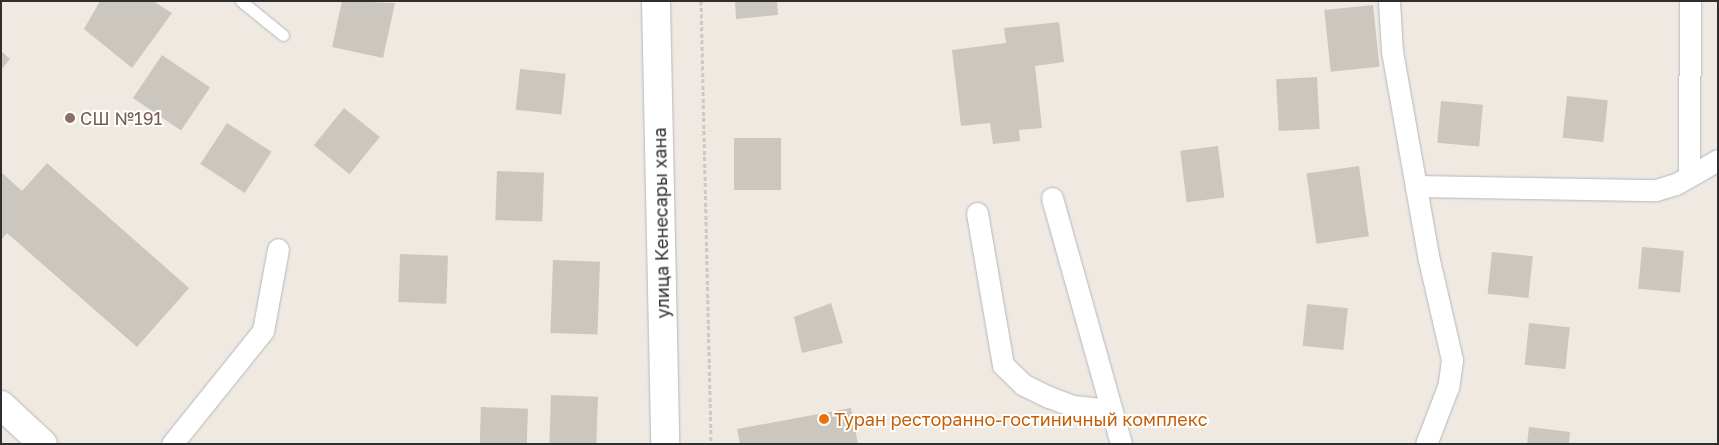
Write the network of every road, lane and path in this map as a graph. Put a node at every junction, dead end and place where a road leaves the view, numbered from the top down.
1 (241, 1) edge
2 (656, 1) edge
3 (701, 1) edge
4 (1389, 1) edge
5 (1690, 1) edge
6 (283, 36) dead end
7 (1718, 160) edge
8 (1689, 175) junction
9 (1416, 186) junction
10 (1052, 198) dead end
11 (977, 212) dead end
12 (278, 249) dead end
13 (1, 405) edge
14 (1110, 410) junction
15 (43, 444) edge
16 (172, 444) edge
17 (665, 444) edge
18 (711, 444) edge
19 (1121, 444) edge
20 (1426, 444) edge

1 - 6 lane
2 - 17 street, улица Кенесары хана
3 - 18 path
4 - 9 street
5 - 8 street
7 - 8 street
8 - 9 street
9 - 20 street
10 - 14 street
11 - 14 street
12 - 16 street
13 - 15 street
14 - 19 street

